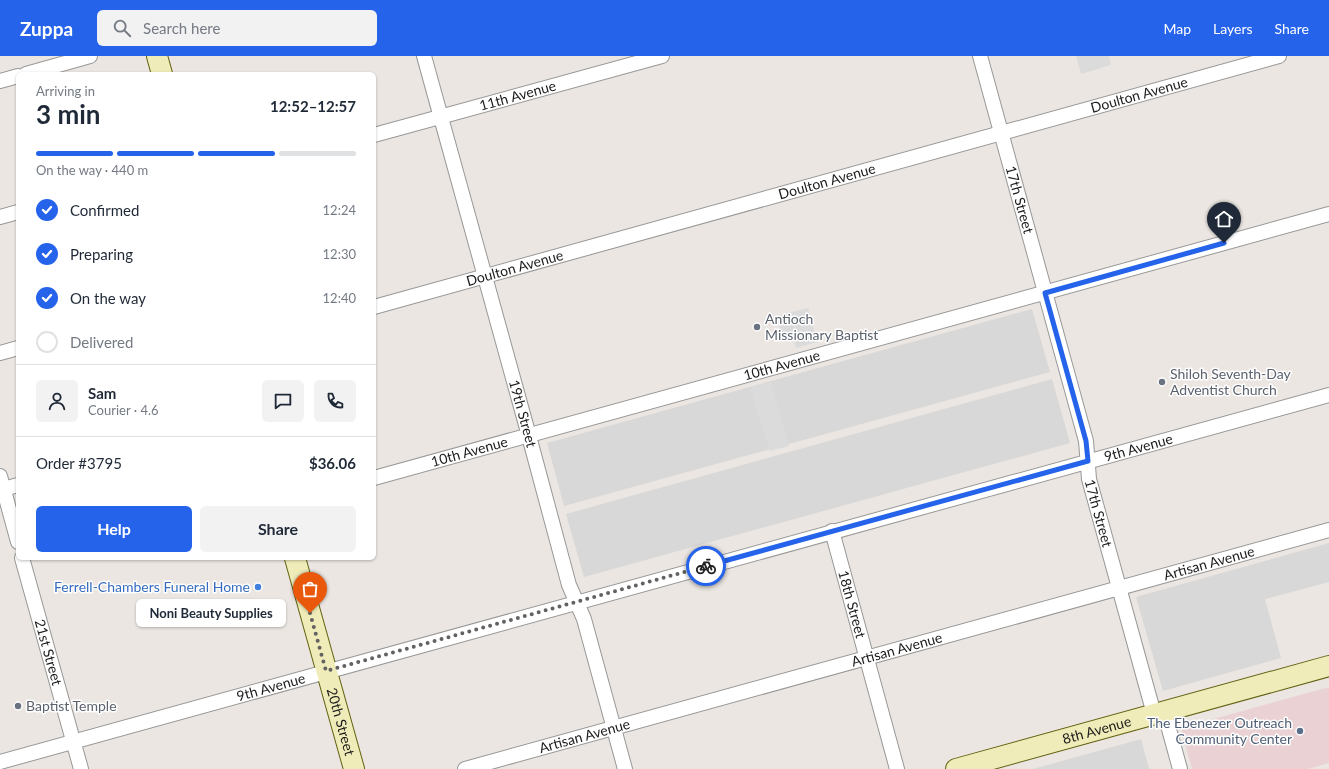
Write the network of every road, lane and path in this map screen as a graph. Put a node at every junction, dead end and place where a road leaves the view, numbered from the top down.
1 (90, 56) edge
2 (157, 56) edge
3 (424, 56) edge
4 (662, 56) edge
5 (980, 56) edge
6 (1279, 56) edge
7 (33, 72) edge
8 (161, 72) edge
9 (16, 77) edge
10 (0, 81) edge
11 (440, 117) junction
12 (1000, 133) junction
13 (376, 134) edge
14 (16, 213) edge
15 (1329, 214) edge
16 (0, 217) edge
17 (484, 276) junction
18 (1045, 293) junction
19 (376, 306) edge
20 (16, 349) edge
21 (0, 353) edge
22 (1329, 394) edge
23 (529, 435) junction
24 (1088, 461) junction
25 (376, 477) edge
26 (1, 485) edge
27 (16, 485) edge
28 (1329, 530) edge
29 (832, 532) junction
30 (16, 535) edge
31 (23, 560) edge
32 (296, 560) edge
33 (1120, 588) junction
34 (577, 602) junction
35 (866, 658) junction
36 (1329, 666) edge
37 (326, 671) junction
38 (1159, 713) junction
39 (614, 728) junction
40 (73, 741) junction
41 (0, 762) edge
42 (81, 769) edge
43 (354, 769) edge
44 (465, 769) edge
45 (625, 769) edge
46 (897, 769) edge
47 (956, 769) edge
48 (1180, 769) edge

1 - 7 street
2 - 8 main road
3 - 11 street, 19th Street
4 - 11 street, 11th Avenue
5 - 12 street, 17th Street
6 - 12 street, Doulton Avenue
9 - 10 street
11 - 13 street, 11th Avenue
11 - 17 street, 19th Street
12 - 17 street, Doulton Avenue
12 - 18 street, 17th Street
14 - 16 street
15 - 18 street, 10th Avenue
17 - 19 street, Doulton Avenue
17 - 23 street, 19th Street
18 - 23 street, 10th Avenue
18 - 24 street, 17th Street
20 - 21 street
22 - 24 street, 9th Avenue
23 - 25 street, 10th Avenue
23 - 34 street, 19th Street
24 - 29 street, 9th Avenue
24 - 33 street, 17th Street
26 - 27 street
26 - 30 street
28 - 33 street, Artisan Avenue
29 - 34 street, 9th Avenue
29 - 35 street, 18th Street
31 - 40 street, 21st Street
32 - 37 main road, 20th Street
33 - 35 street, Artisan Avenue
33 - 38 street, 17th Street
34 - 37 street, 9th Avenue
34 - 39 street, 19th Street
35 - 39 street, Artisan Avenue
35 - 46 street, 18th Street
36 - 38 main road, 8th Avenue
37 - 40 street, 9th Avenue
37 - 43 main road, 20th Street
38 - 47 main road, 8th Avenue
38 - 48 street, 17th Street
39 - 44 street, Artisan Avenue
39 - 45 street, 19th Street
40 - 41 street, 9th Avenue
40 - 42 street, 21st Street

